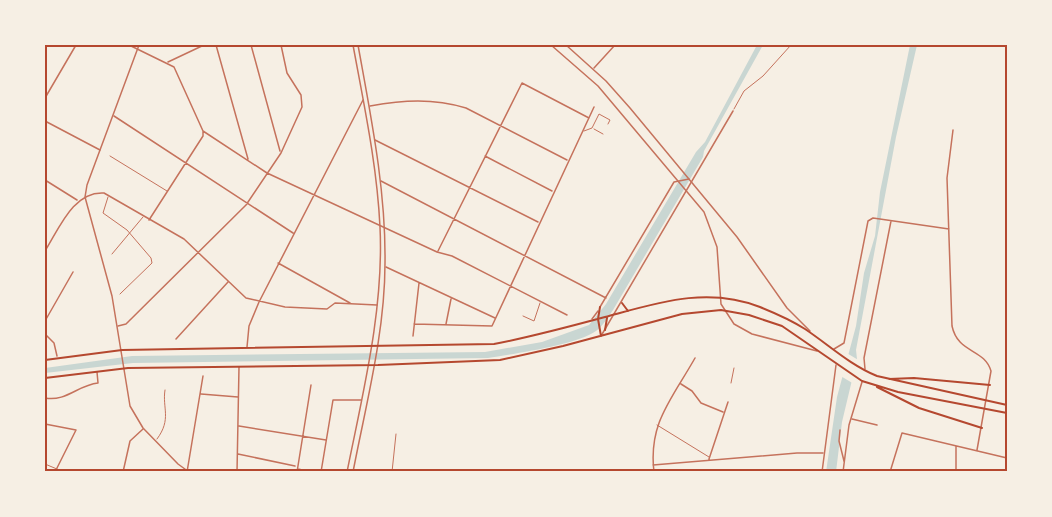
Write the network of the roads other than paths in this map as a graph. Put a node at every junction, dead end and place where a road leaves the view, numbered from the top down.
1 (76, 45) edge
2 (129, 45) edge
3 (139, 45) edge
4 (194, 45) edge
5 (204, 45) edge
6 (216, 45) edge
7 (251, 45) edge
8 (281, 45) edge
9 (353, 45) edge
10 (358, 45) edge
11 (551, 45) edge
12 (566, 45) edge
13 (615, 45) edge
14 (791, 45) edge
15 (138, 49) junction
16 (196, 49) junction
17 (168, 63) junction
18 (594, 68) junction
19 (45, 98) edge
20 (363, 99) junction
21 (369, 106) junction
22 (594, 107) dead end
23 (733, 111) joint
24 (113, 116) junction
25 (589, 117) junction
26 (45, 121) edge
27 (499, 124) junction
28 (608, 124) dead end
29 (592, 128) junction
30 (952, 130) dead end
31 (203, 131) junction
32 (583, 131) junction
33 (603, 134) dead end
34 (375, 140) junction
35 (100, 150) junction
36 (281, 153) junction
37 (110, 156) dead end
38 (484, 156) junction
39 (248, 160) junction
40 (568, 160) junction
41 (186, 163) junction
42 (267, 173) junction
43 (690, 179) junction
44 (45, 180) edge
45 (381, 180) junction
46 (678, 180) junction
47 (692, 182) junction
48 (469, 187) junction
49 (687, 190) junction
50 (554, 191) junction
51 (167, 192) junction
52 (314, 195) junction
53 (109, 196) junction
54 (85, 197) junction
55 (78, 200) junction
56 (246, 205) junction
57 (143, 217) junction
58 (454, 218) junction
59 (149, 221) junction
60 (891, 221) junction
61 (540, 222) junction
62 (380, 226) junction
63 (385, 229) junction
64 (950, 229) junction
65 (294, 234) junction
66 (130, 236) junction
67 (45, 251) edge
68 (437, 252) junction
69 (199, 253) junction
70 (112, 254) dead end
71 (525, 255) junction
72 (278, 263) junction
73 (386, 266) junction
74 (73, 272) dead end
75 (229, 281) junction
76 (419, 282) junction
77 (510, 286) junction
78 (120, 294) dead end
79 (335, 294) junction
80 (451, 297) junction
81 (606, 298) junction
82 (540, 301) junction
83 (259, 302) junction
84 (335, 303) junction
85 (350, 303) junction
86 (621, 303) junction
87 (377, 305) junction
88 (600, 307) junction
89 (628, 311) junction
90 (615, 314) junction
91 (567, 315) dead end
92 (523, 316) dead end
93 (606, 317) junction
94 (495, 318) junction
95 (598, 319) junction
96 (45, 321) edge
97 (589, 321) junction
98 (414, 324) junction
99 (446, 325) junction
100 (118, 326) junction
101 (605, 330) junction
102 (45, 334) edge
103 (413, 336) dead end
104 (601, 336) junction
105 (818, 338) junction
106 (176, 339) dead end
107 (247, 349) junction
108 (370, 349) junction
109 (376, 349) junction
110 (832, 349) junction
111 (122, 350) junction
112 (818, 351) junction
113 (57, 358) junction
114 (695, 358) dead end
115 (45, 360) edge
116 (374, 363) junction
117 (368, 365) junction
118 (836, 365) junction
119 (239, 366) junction
120 (124, 367) junction
121 (734, 368) dead end
122 (97, 372) junction
123 (867, 372) junction
124 (203, 376) dead end
125 (45, 378) edge
126 (886, 379) junction
127 (862, 381) junction
128 (731, 382) dead end
129 (680, 384) junction
130 (311, 385) dead end
131 (990, 385) junction
132 (875, 386) junction
133 (165, 390) dead end
134 (200, 393) junction
135 (240, 397) junction
136 (45, 398) edge
137 (361, 400) junction
138 (728, 402) dead end
139 (1007, 405) edge
140 (724, 413) junction
141 (1007, 414) edge
142 (851, 419) junction
143 (45, 424) edge
144 (657, 425) junction
145 (877, 425) dead end
146 (238, 426) junction
147 (143, 428) junction
148 (982, 428) junction
149 (840, 430) dead end
150 (396, 434) dead end
151 (302, 436) junction
152 (154, 440) junction
153 (326, 440) junction
154 (956, 445) junction
155 (977, 450) junction
156 (823, 453) junction
157 (237, 454) junction
158 (1007, 458) edge
159 (709, 459) junction
160 (844, 461) junction
161 (45, 464) edge
162 (653, 465) junction
163 (297, 469) edge
164 (56, 470) edge
165 (64, 472) edge
166 (123, 472) edge
167 (188, 472) edge
168 (237, 472) edge
169 (311, 472) edge
170 (321, 472) edge
171 (347, 472) edge
172 (353, 472) edge
173 (392, 472) edge
174 (654, 472) edge
175 (822, 472) edge
176 (843, 472) edge
177 (890, 472) edge
178 (956, 472) edge

1 - 19 street
2 - 15 street
3 - 15 street
4 - 16 lane
5 - 16 street
6 - 39 street
7 - 36 street
8 - 36 street
9 - 20 street
10 - 21 street
11 - 46 street
12 - 18 street
13 - 18 street
14 - 23 lane
15 - 17 street
15 - 24 street
16 - 17 street
17 - 31 street
18 - 43 street
20 - 52 street
20 - 62 street
21 - 27 street
21 - 34 street
22 - 25 street
23 - 47 street
24 - 35 street
24 - 41 street
25 - 27 street
25 - 32 street
26 - 35 street
27 - 38 street
27 - 40 street
28 - 29 lane
29 - 32 lane
29 - 33 lane
30 - 64 street
31 - 39 street
31 - 41 street
32 - 40 street
34 - 45 street
34 - 48 street
35 - 54 street
36 - 42 street
37 - 51 lane
38 - 48 street
38 - 50 street
39 - 42 street
40 - 50 street
41 - 51 street
41 - 56 street
42 - 52 street
42 - 56 street
43 - 46 street
43 - 47 street
44 - 55 street
45 - 58 street
45 - 63 street
46 - 49 street
46 - 81 street
47 - 49 street
47 - 105 street
48 - 58 street
48 - 61 street
49 - 86 street
49 - 112 street
50 - 61 street
51 - 59 street
52 - 62 street
52 - 65 street
53 - 54 street
53 - 57 street
53 - 66 lane
54 - 55 street
54 - 100 street
55 - 67 street
56 - 65 street
56 - 69 street
57 - 59 street
57 - 66 lane
58 - 68 street
58 - 71 street
59 - 69 street
60 - 64 street
60 - 110 street
60 - 123 street
61 - 71 street
62 - 63 street
62 - 87 street
63 - 68 street
63 - 73 street
64 - 131 street
65 - 72 street
66 - 70 lane
66 - 78 lane
68 - 77 street
69 - 75 street
69 - 100 street
71 - 77 street
71 - 81 street
72 - 79 street
72 - 83 street
73 - 76 street
73 - 109 street
74 - 96 street
75 - 83 street
75 - 106 street
76 - 80 street
76 - 98 street
77 - 82 street
77 - 94 street
79 - 84 street
79 - 85 street
80 - 94 street
80 - 99 street
81 - 88 street
82 - 91 street
82 - 92 lane
83 - 84 street
83 - 107 street
84 - 85 street
85 - 87 street
86 - 89 main road
86 - 90 street
87 - 108 street
88 - 95 main road
88 - 97 street
89 - 90 main road
89 - 105 main road
90 - 93 main road
90 - 101 street
93 - 95 main road
93 - 101 main road
94 - 99 street
95 - 97 main road
95 - 104 main road
97 - 109 main road
98 - 99 street
98 - 103 street
100 - 111 street
101 - 104 street
102 - 113 street
104 - 112 main road
104 - 116 main road
105 - 110 main road
107 - 108 main road
107 - 111 main road
108 - 109 main road
108 - 117 street
109 - 116 street
110 - 123 main road
111 - 113 main road
111 - 120 street
112 - 118 main road
113 - 115 main road
114 - 129 street
116 - 117 main road
116 - 172 street
117 - 119 main road
117 - 137 street
118 - 127 main road
118 - 156 street
119 - 120 main road
119 - 135 street
120 - 122 main road
120 - 147 street
121 - 128 lane
122 - 125 main road
122 - 136 street
123 - 126 main road
124 - 134 street
126 - 131 main road
126 - 139 main road
127 - 132 main road
127 - 142 street
129 - 140 street
129 - 144 street
130 - 151 street
131 - 148 street
132 - 141 main road
132 - 148 main road
133 - 152 lane
134 - 135 street
134 - 167 street
135 - 146 street
137 - 153 street
137 - 171 street
138 - 140 street
140 - 159 street
142 - 145 street
142 - 160 street
143 - 164 street
144 - 159 lane
144 - 162 street
146 - 151 street
146 - 157 street
147 - 152 street
147 - 166 street
148 - 155 street
149 - 160 street
150 - 173 lane
151 - 153 street
151 - 163 street
152 - 167 street
153 - 170 street
154 - 155 street
154 - 177 street
154 - 178 street
155 - 158 street
156 - 159 street
156 - 175 street
157 - 163 street
157 - 168 street
159 - 162 street
160 - 176 street
161 - 164 lane
162 - 174 street
163 - 169 street
164 - 165 lane

